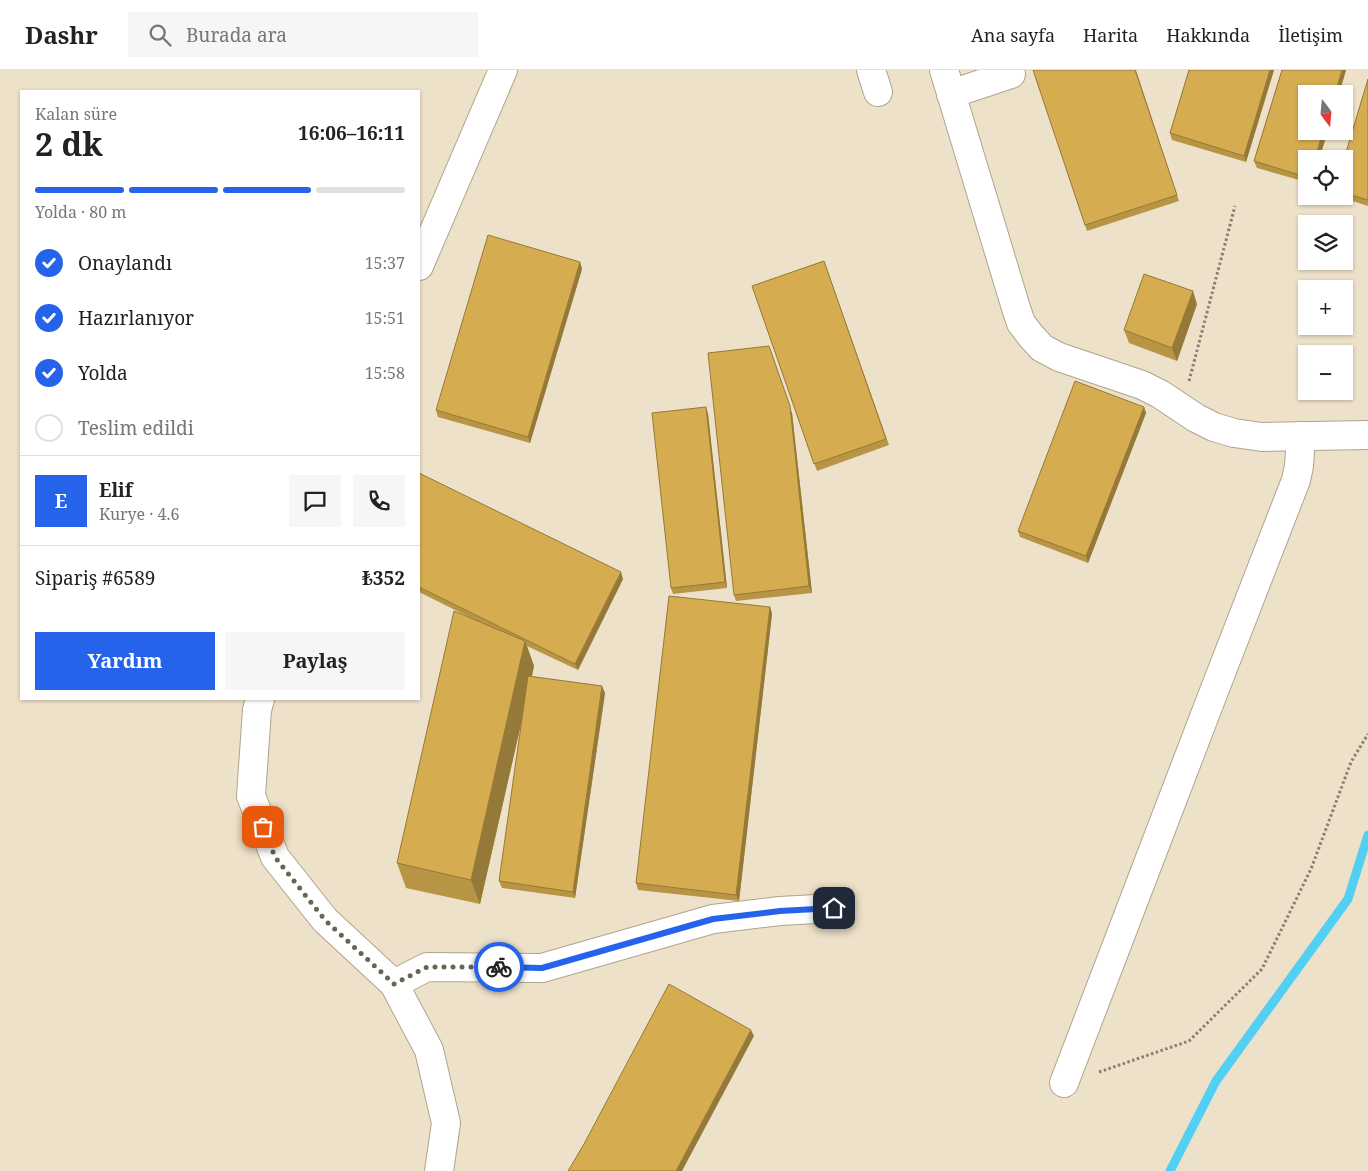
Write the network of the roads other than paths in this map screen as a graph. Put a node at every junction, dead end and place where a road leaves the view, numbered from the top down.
1 (503, 70) edge
2 (1011, 74) dead end
3 (948, 82) edge
4 (420, 264) edge
5 (1368, 435) edge
6 (1301, 436) junction
7 (260, 700) edge
8 (834, 908) dead end
9 (394, 984) junction
10 (1064, 1083) road end
11 (439, 1171) edge

1 - 4 street
2 - 3 street
3 - 6 street
5 - 6 street
6 - 10 street
7 - 9 street
8 - 9 street
9 - 11 street

